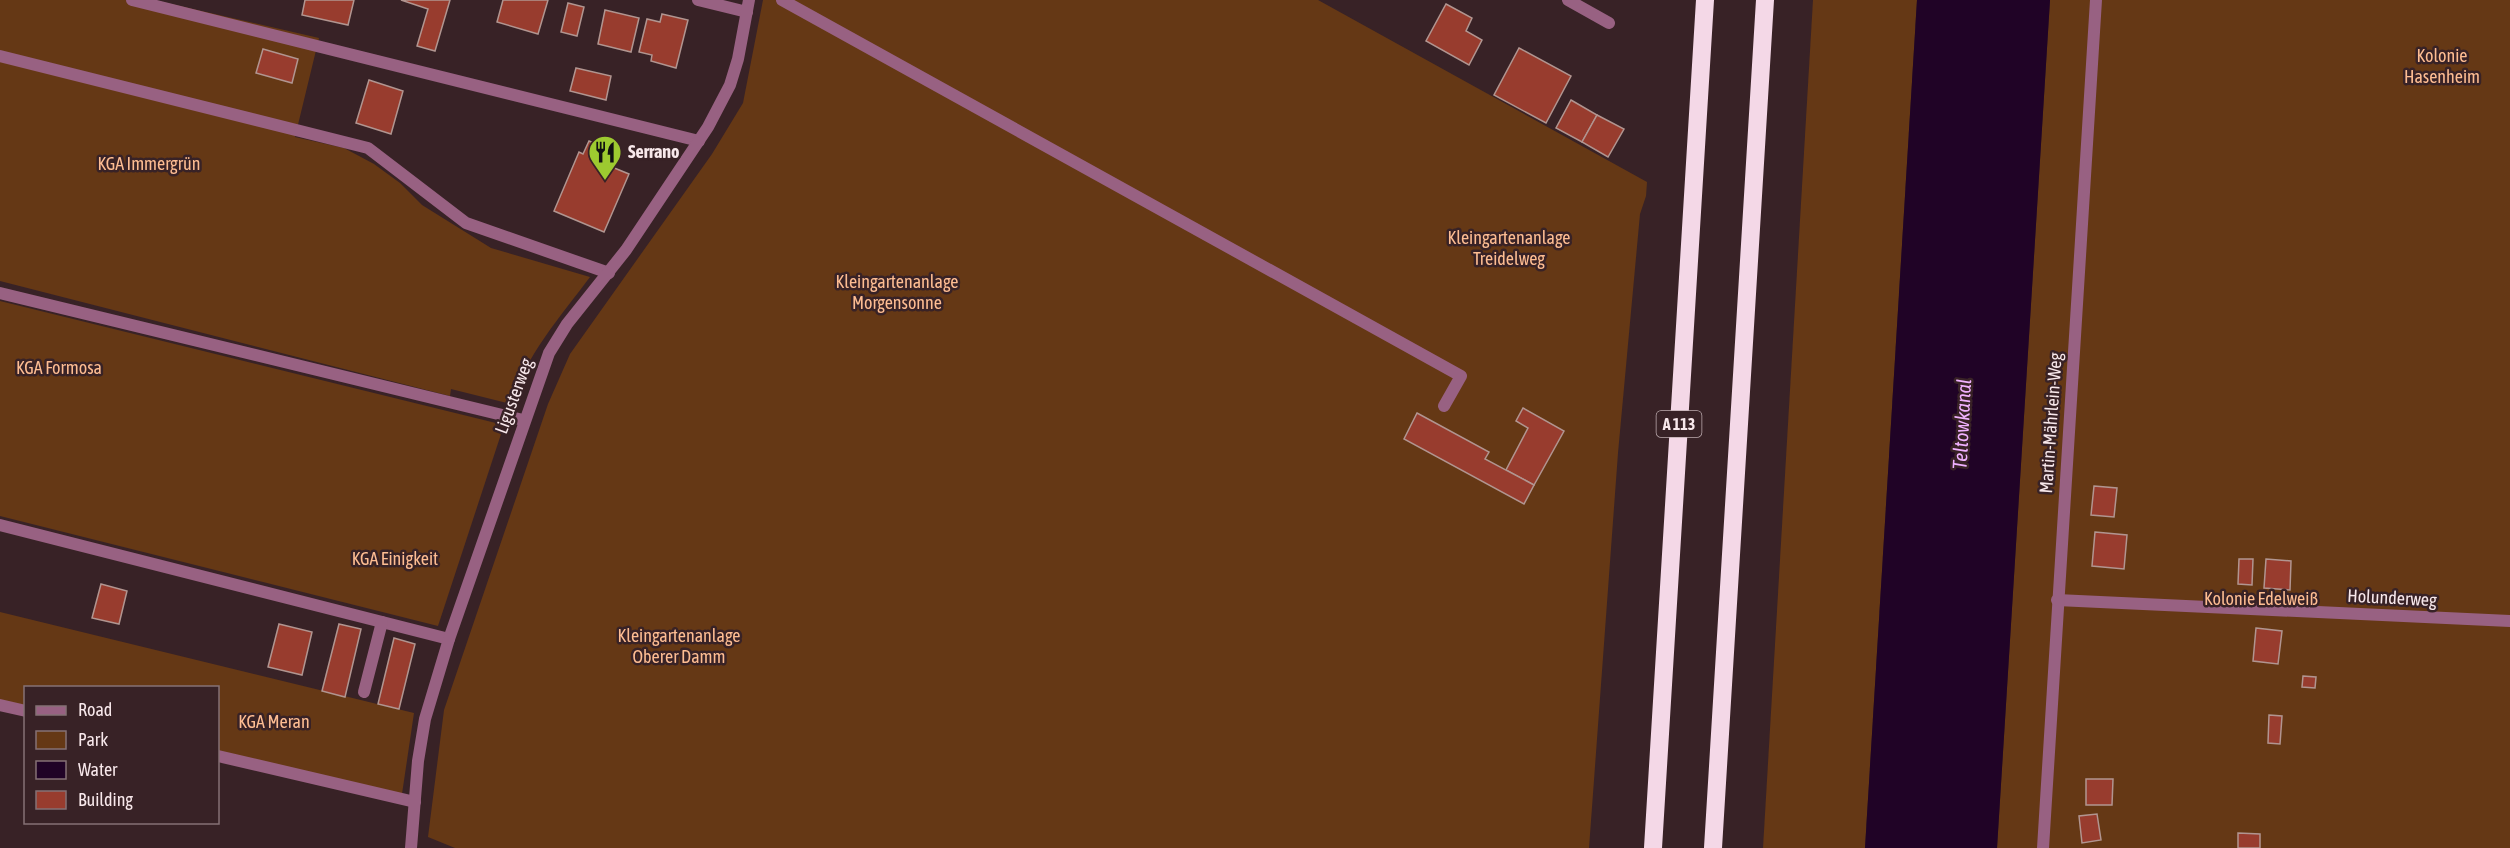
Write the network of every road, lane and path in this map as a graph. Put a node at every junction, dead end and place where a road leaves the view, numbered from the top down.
1 (132, 0) edge
2 (698, 0) edge
3 (782, 0) edge
4 (1568, 0) edge
5 (1705, 0) edge
6 (1765, 0) edge
7 (2096, 0) edge
8 (748, 6) edge
9 (1609, 23) dead end
10 (0, 56) edge
11 (699, 141) junction
12 (609, 273) junction
13 (0, 293) edge
14 (1444, 406) dead end
15 (523, 420) junction
16 (0, 525) edge
17 (2057, 600) junction
18 (382, 621) junction
19 (2510, 621) edge
20 (449, 639) junction
21 (364, 692) dead end
22 (0, 705) edge
23 (24, 711) edge
24 (219, 756) edge
25 (415, 802) junction
26 (411, 848) edge
27 (1653, 848) edge
28 (1713, 848) edge
29 (2043, 848) edge

1 - 11 street
2 - 8 street
3 - 14 street
4 - 9 street
5 - 27 highway, A 113
6 - 28 highway
7 - 17 street, Martin-Mährlein-Weg
8 - 11 street, Ligusterweg
10 - 12 street
11 - 12 street, Ligusterweg
12 - 15 street, Ligusterweg
13 - 15 street
15 - 20 street, Ligusterweg
16 - 18 street
17 - 19 street, Holunderweg
17 - 29 street, Martin-Mährlein-Weg
18 - 20 street
18 - 21 street
20 - 25 street, Ligusterweg
22 - 23 street
24 - 25 street
25 - 26 street, Ligusterweg

